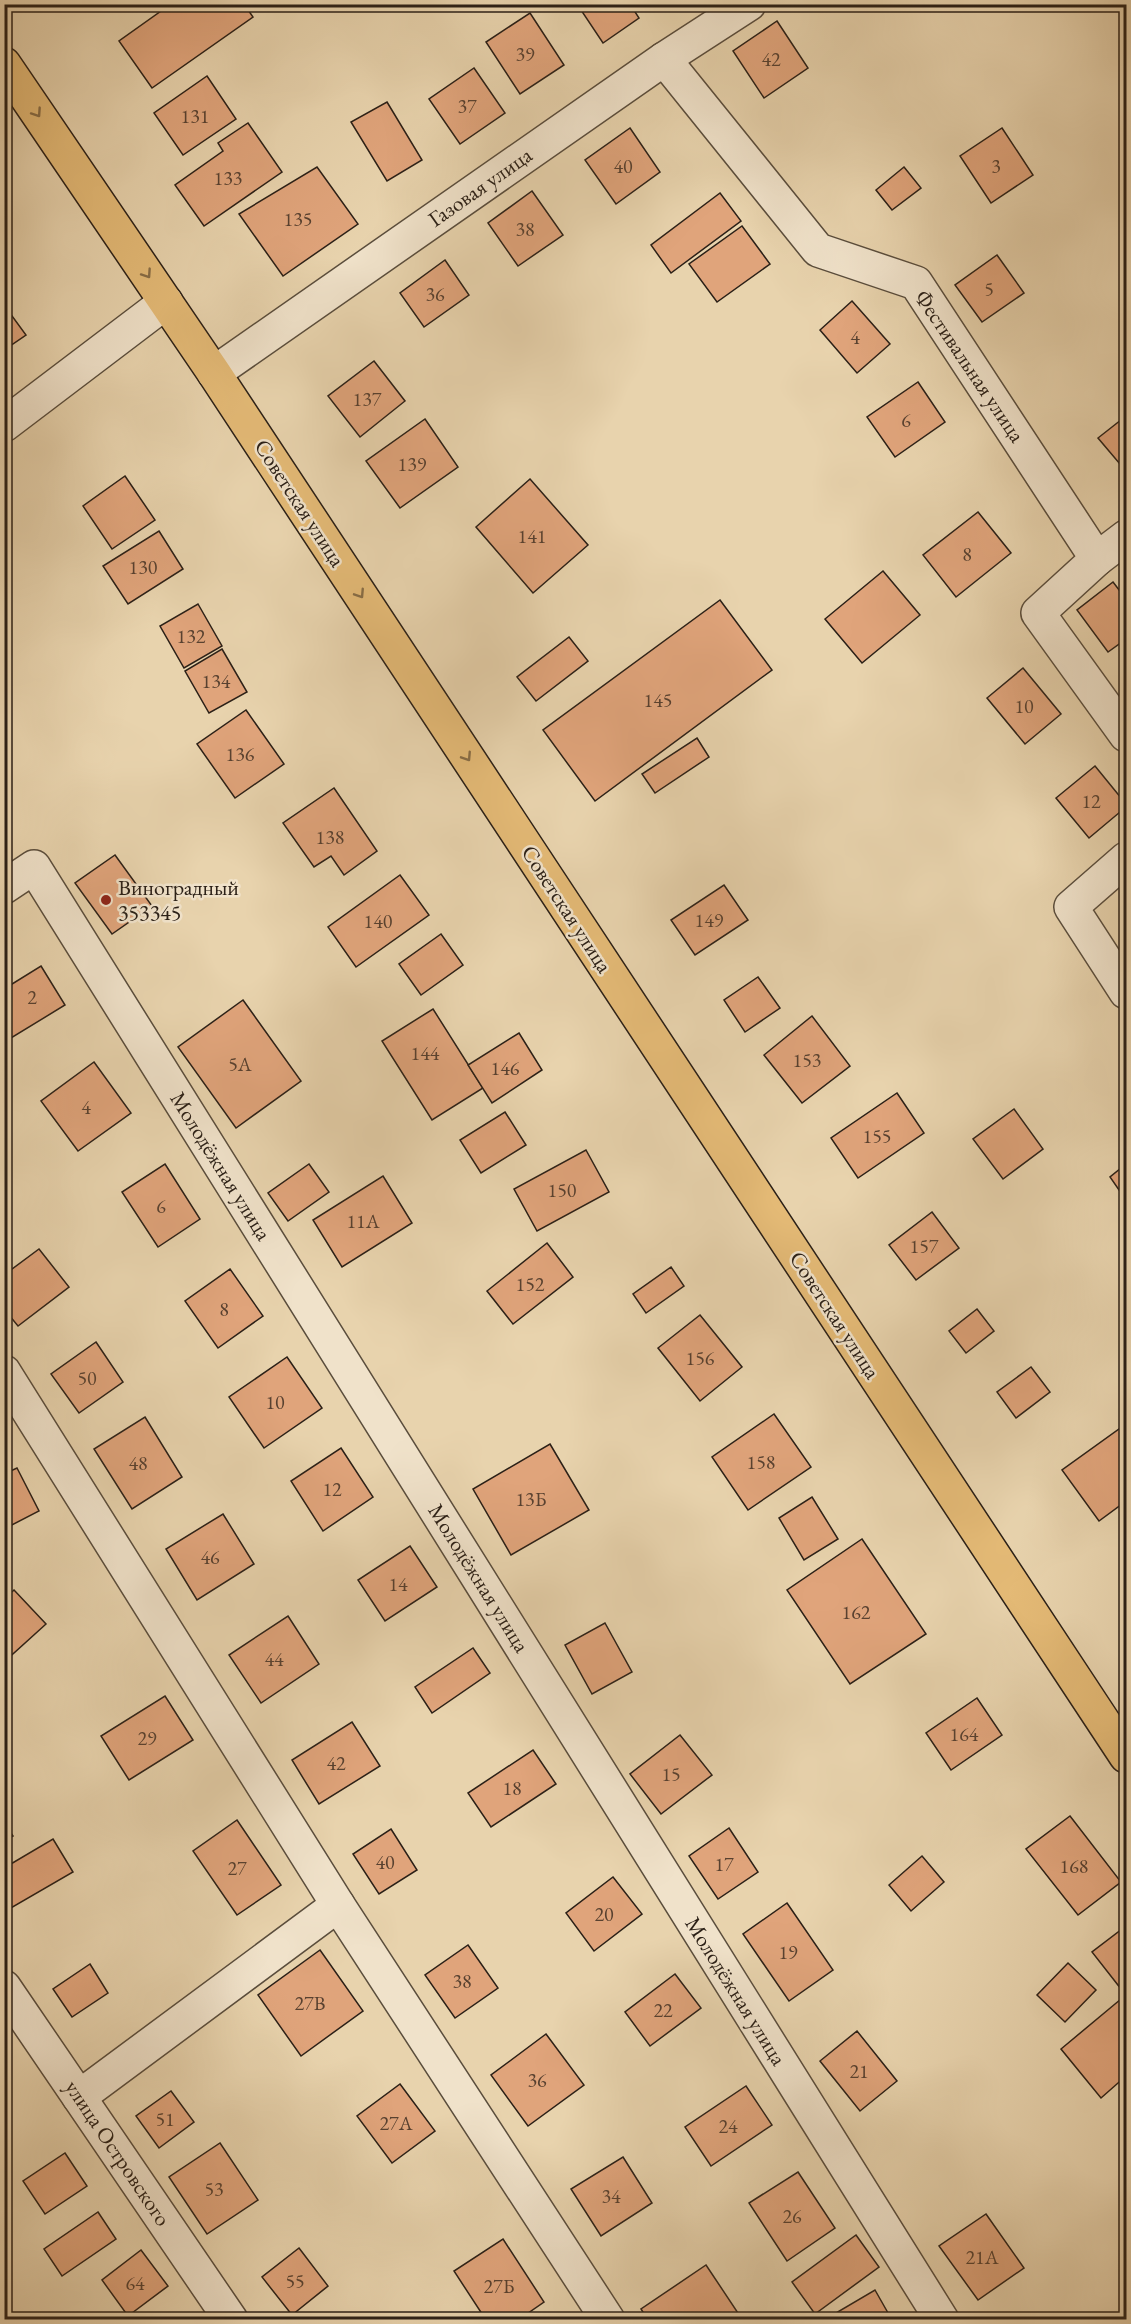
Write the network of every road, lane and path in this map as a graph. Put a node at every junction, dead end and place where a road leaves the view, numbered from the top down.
1 (749, 4) edge
2 (664, 59) junction
3 (4, 64) edge
4 (166, 302) junction
5 (214, 373) junction
6 (4, 425) edge
7 (1126, 537) edge
8 (1097, 559) junction
9 (1126, 735) edge
10 (1126, 859) edge
11 (4, 887) edge
12 (1126, 992) edge
13 (4, 1372) edge
14 (1126, 1756) edge
15 (338, 1905) junction
16 (4, 1987) edge
17 (79, 2097) junction
18 (231, 2319) edge
19 (608, 2319) edge
20 (942, 2319) edge

1 - 2 street, Газовая улица
2 - 5 street, Газовая улица
2 - 8 street, Фестивальная улица
3 -> 4 main road, Советская улица
4 - 5 main road, Советская улица
4 - 6 street
5 -> 14 main road, Советская улица
7 - 8 street
8 - 9 street
10 - 12 street
11 - 20 street, Молодёжная улица
13 - 15 street
15 - 17 street
15 - 19 street
16 - 17 street, улица Островского
17 - 18 street, улица Островского

